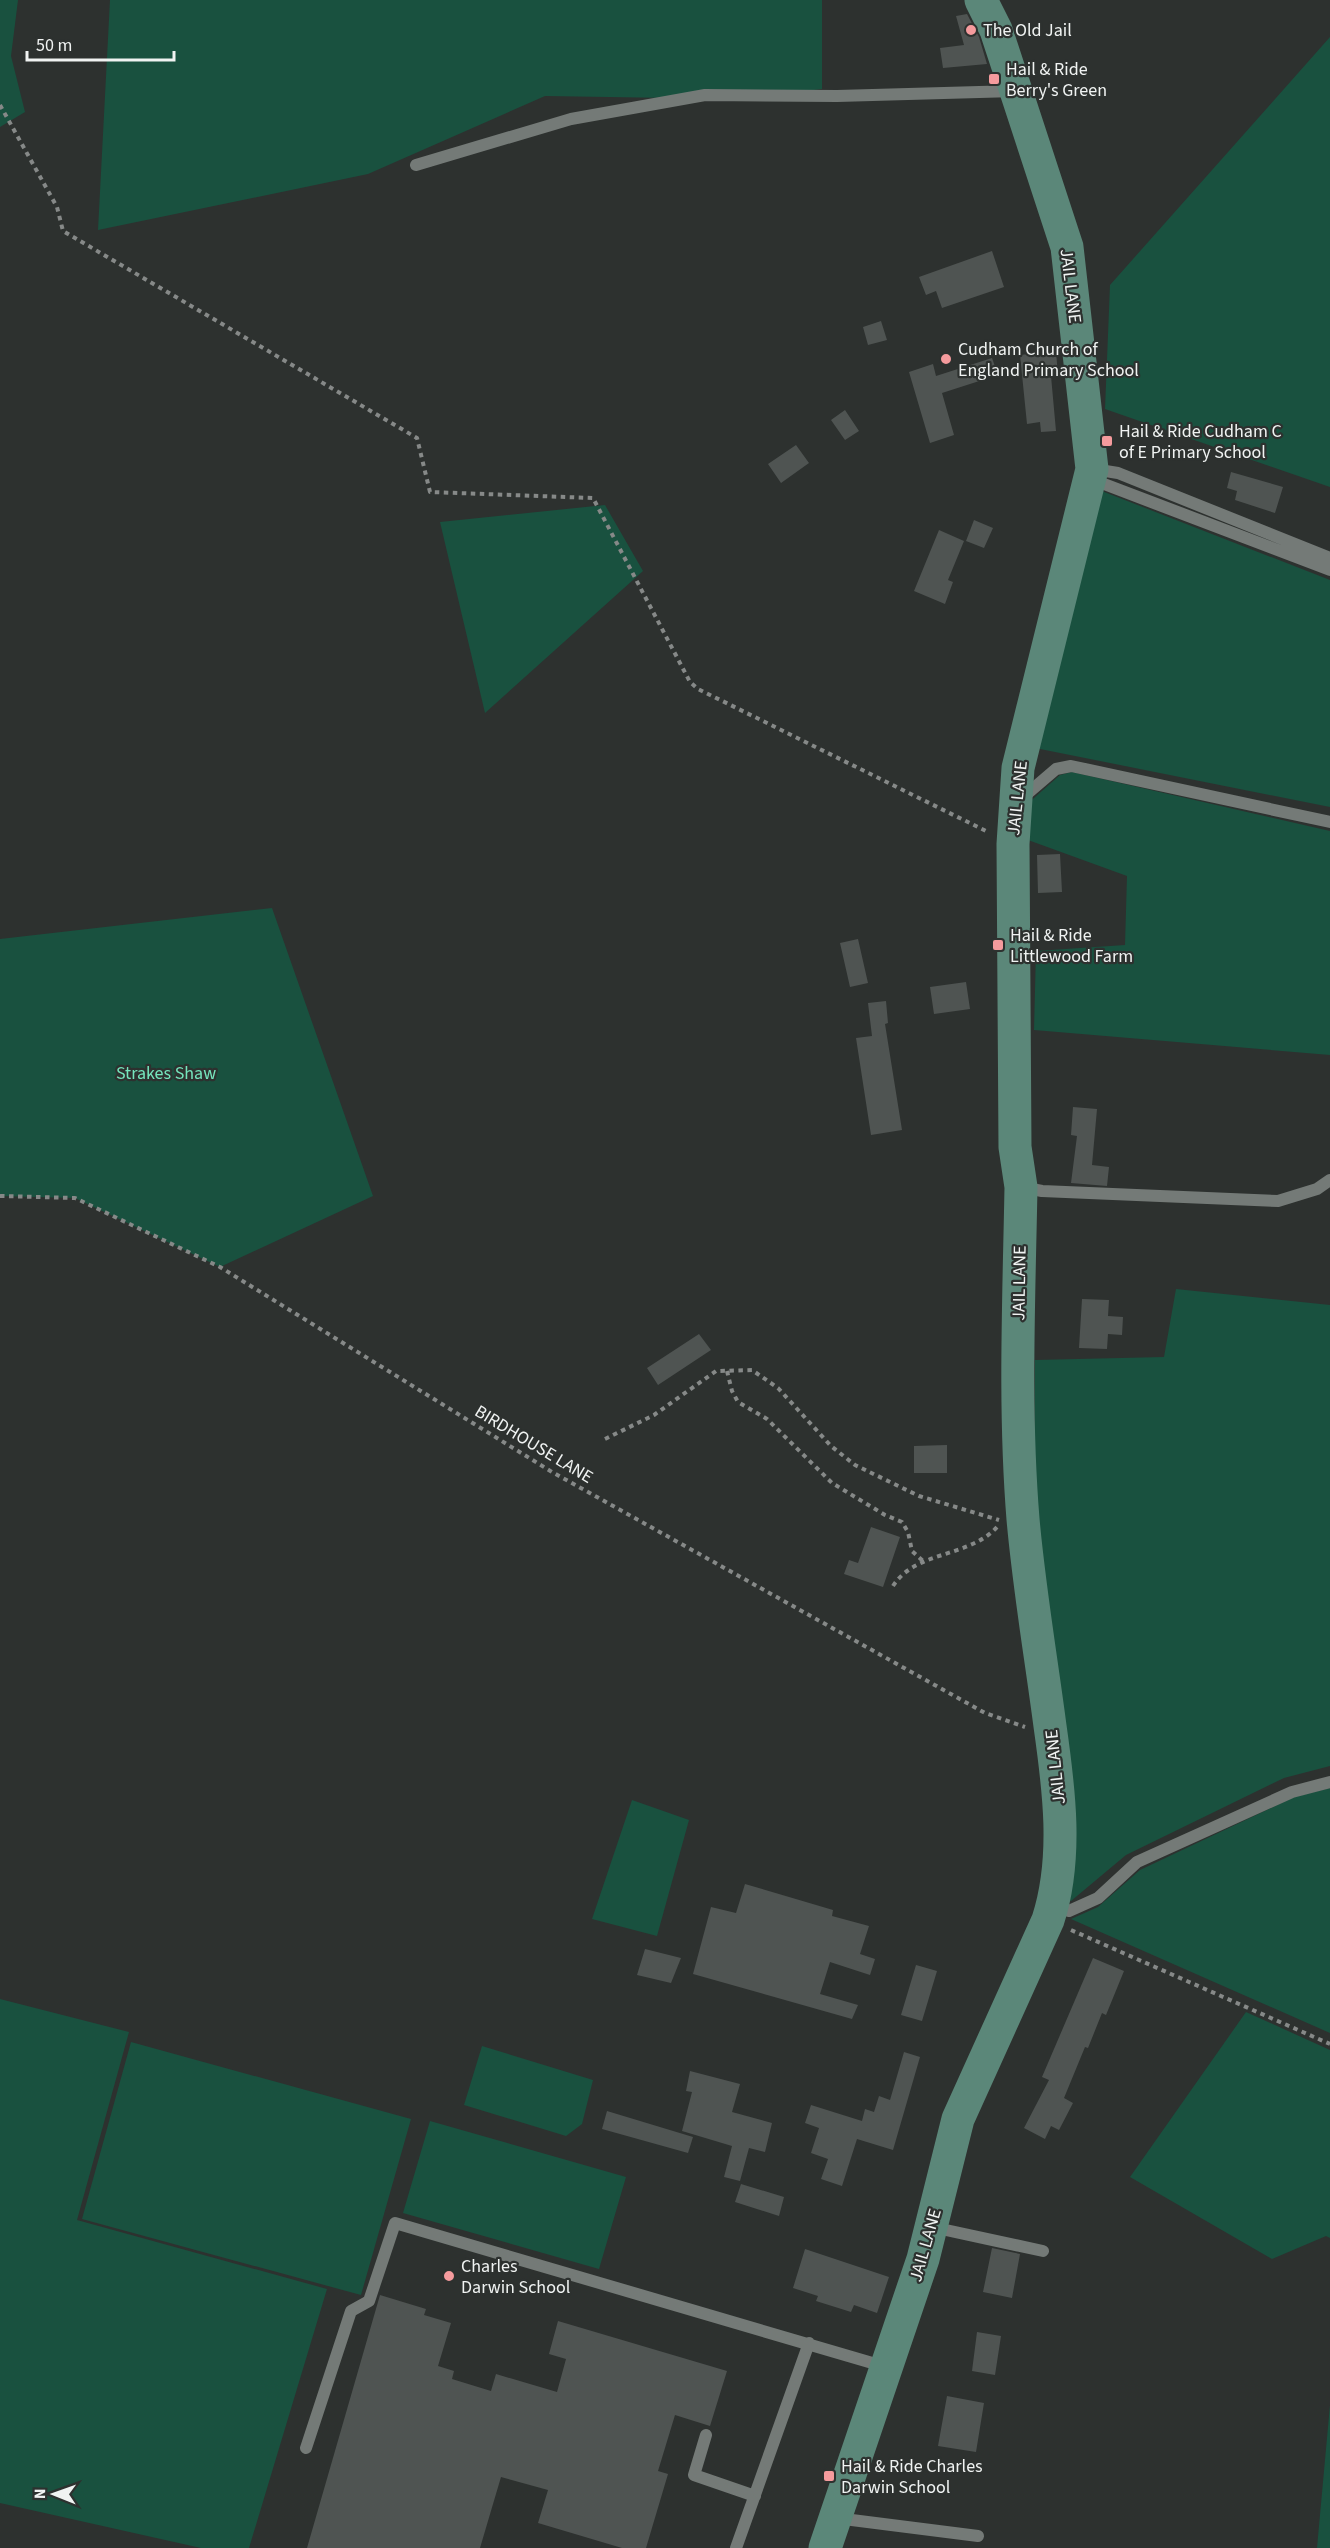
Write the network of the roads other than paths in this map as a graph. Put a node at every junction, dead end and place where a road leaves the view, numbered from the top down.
1 (981, 0) edge
2 (1016, 91) junction
3 (416, 165) dead end
4 (1090, 474) junction
5 (1330, 558) edge
6 (1330, 570) edge
7 (1016, 803) junction
8 (1330, 822) edge
9 (1330, 1180) edge
10 (1021, 1187) junction
11 (1330, 1782) edge
12 (1050, 1913) junction
13 (931, 2226) junction
14 (1043, 2251) dead end
15 (809, 2343) junction
16 (887, 2367) junction
17 (706, 2435) dead end
18 (306, 2448) dead end
19 (755, 2496) junction
20 (830, 2533) edge
21 (978, 2536) dead end
22 (736, 2548) edge

1 - 2 street, JAIL LANE
2 - 3 lane
2 - 4 street, JAIL LANE
4 - 5 lane
4 - 6 lane
4 - 7 street, JAIL LANE
7 - 8 lane
7 - 10 street, JAIL LANE
9 - 10 lane
10 - 12 street, JAIL LANE
11 - 12 lane
12 - 13 street, JAIL LANE
13 - 14 lane
13 - 16 street, JAIL LANE
15 - 16 lane
15 - 18 lane
15 - 19 lane
16 - 20 street, JAIL LANE
17 - 19 lane
19 - 22 lane
20 - 21 lane

